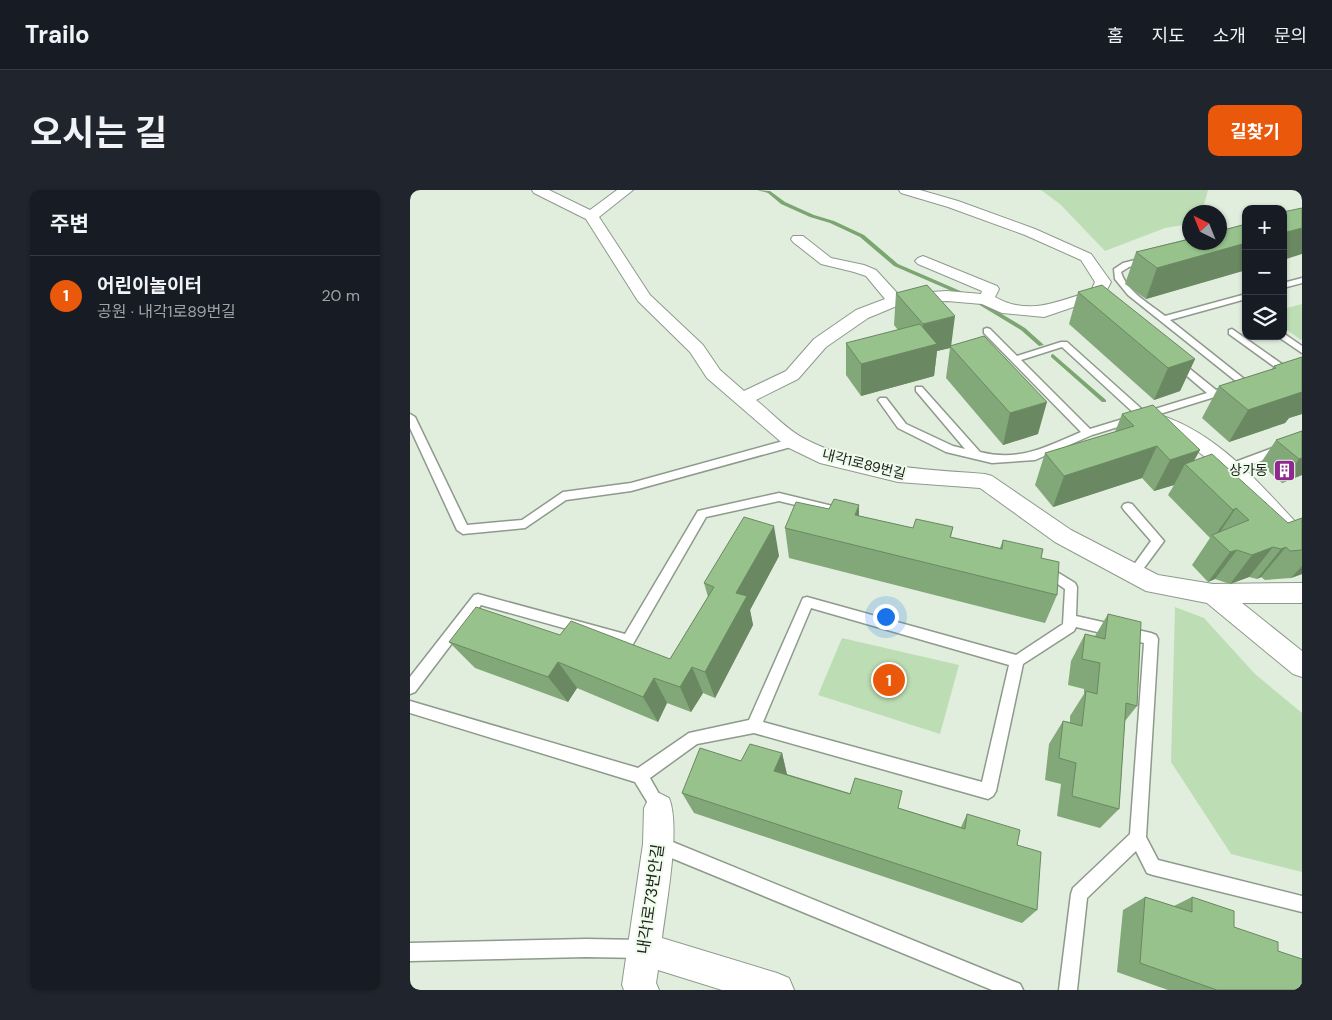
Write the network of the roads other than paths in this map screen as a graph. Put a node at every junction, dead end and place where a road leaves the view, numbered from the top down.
1 (539, 190) edge
2 (626, 190) edge
3 (906, 190) edge
4 (591, 216) junction
5 (798, 239) dead end
6 (1154, 257) edge
7 (923, 261) dead end
8 (1302, 280) edge
9 (1287, 285) edge
10 (1242, 297) edge
11 (986, 299) junction
12 (895, 300) junction
13 (1164, 319) junction
14 (987, 331) dead end
15 (1232, 332) dead end
16 (1287, 340) edge
17 (1302, 350) edge
18 (1169, 357) edge
19 (1015, 359) junction
20 (1270, 376) edge
21 (919, 389) dead end
22 (1214, 394) junction
23 (742, 399) junction
24 (883, 400) dead end
25 (410, 417) edge
26 (1144, 417) junction
27 (1088, 433) junction
28 (1302, 441) edge
29 (794, 442) junction
30 (976, 455) junction
31 (1231, 468) junction
32 (1128, 507) dead end
33 (856, 516) edge
34 (1302, 544) edge
35 (1030, 559) edge
36 (1134, 574) junction
37 (1302, 593) edge
38 (1213, 594) junction
39 (1069, 620) junction
40 (1016, 661) junction
41 (1302, 666) edge
42 (410, 688) edge
43 (410, 707) edge
44 (754, 726) junction
45 (640, 776) junction
46 (659, 808) joint
47 (1138, 838) junction
48 (658, 844) junction
49 (1302, 904) edge
50 (643, 949) junction
51 (410, 952) edge
52 (642, 990) edge
53 (777, 990) edge
54 (1014, 990) edge
55 (1068, 990) edge

1 - 4 street
2 - 4 street
3 - 11 street
4 - 23 street, 내각1로89번길
5 - 12 street
6 - 13 lane
7 - 11 street
8 - 9 lane
10 - 13 lane
11 - 12 street
12 - 23 street
13 - 22 lane
14 - 19 lane
15 - 20 lane
16 - 17 lane
18 - 22 lane
19 - 26 lane
19 - 27 lane
21 - 30 lane
22 - 26 lane
23 - 29 street, 내각1로89번길
24 - 30 lane
25 - 29 lane
26 - 27 lane
26 - 31 street
27 - 30 lane
28 - 31 lane
29 - 36 street, 내각1로89번길
31 - 34 street
32 - 36 lane
33 - 42 lane
35 - 39 lane
36 - 38 street, 내각1로89번길
37 - 38 street, 내각1로89번길
38 - 41 street, 내각1로89번길
39 - 40 lane
39 - 47 lane
40 - 44 lane
40 - 44 lane
43 - 45 lane
44 - 45 lane
45 - 46 lane
46 - 48 street, 내각1로73번안길
47 - 49 lane
47 - 55 lane
48 - 50 street, 내각1로73번안길
48 - 54 lane
50 - 51 lane
50 - 52 street, 내각1로73번안길
50 - 53 street

